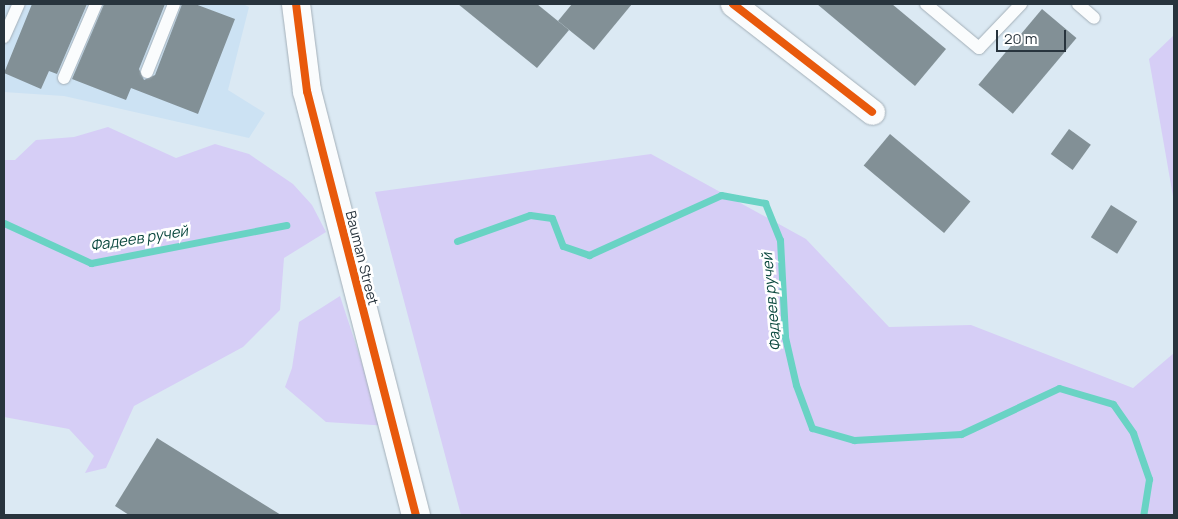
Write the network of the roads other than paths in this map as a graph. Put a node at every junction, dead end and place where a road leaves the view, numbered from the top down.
1 (19, 4) edge
2 (96, 4) edge
3 (174, 4) edge
4 (296, 4) edge
5 (733, 4) edge
6 (926, 4) edge
7 (1021, 4) edge
8 (1078, 4) edge
9 (1094, 18) dead end
10 (4, 37) edge
11 (147, 72) dead end
12 (64, 78) dead end
13 (872, 112) dead end
14 (416, 515) edge

1 - 10 lane
2 - 12 lane
3 - 11 lane
4 - 14 street, Bauman Street
5 - 13 street
6 - 7 lane
8 - 9 lane

